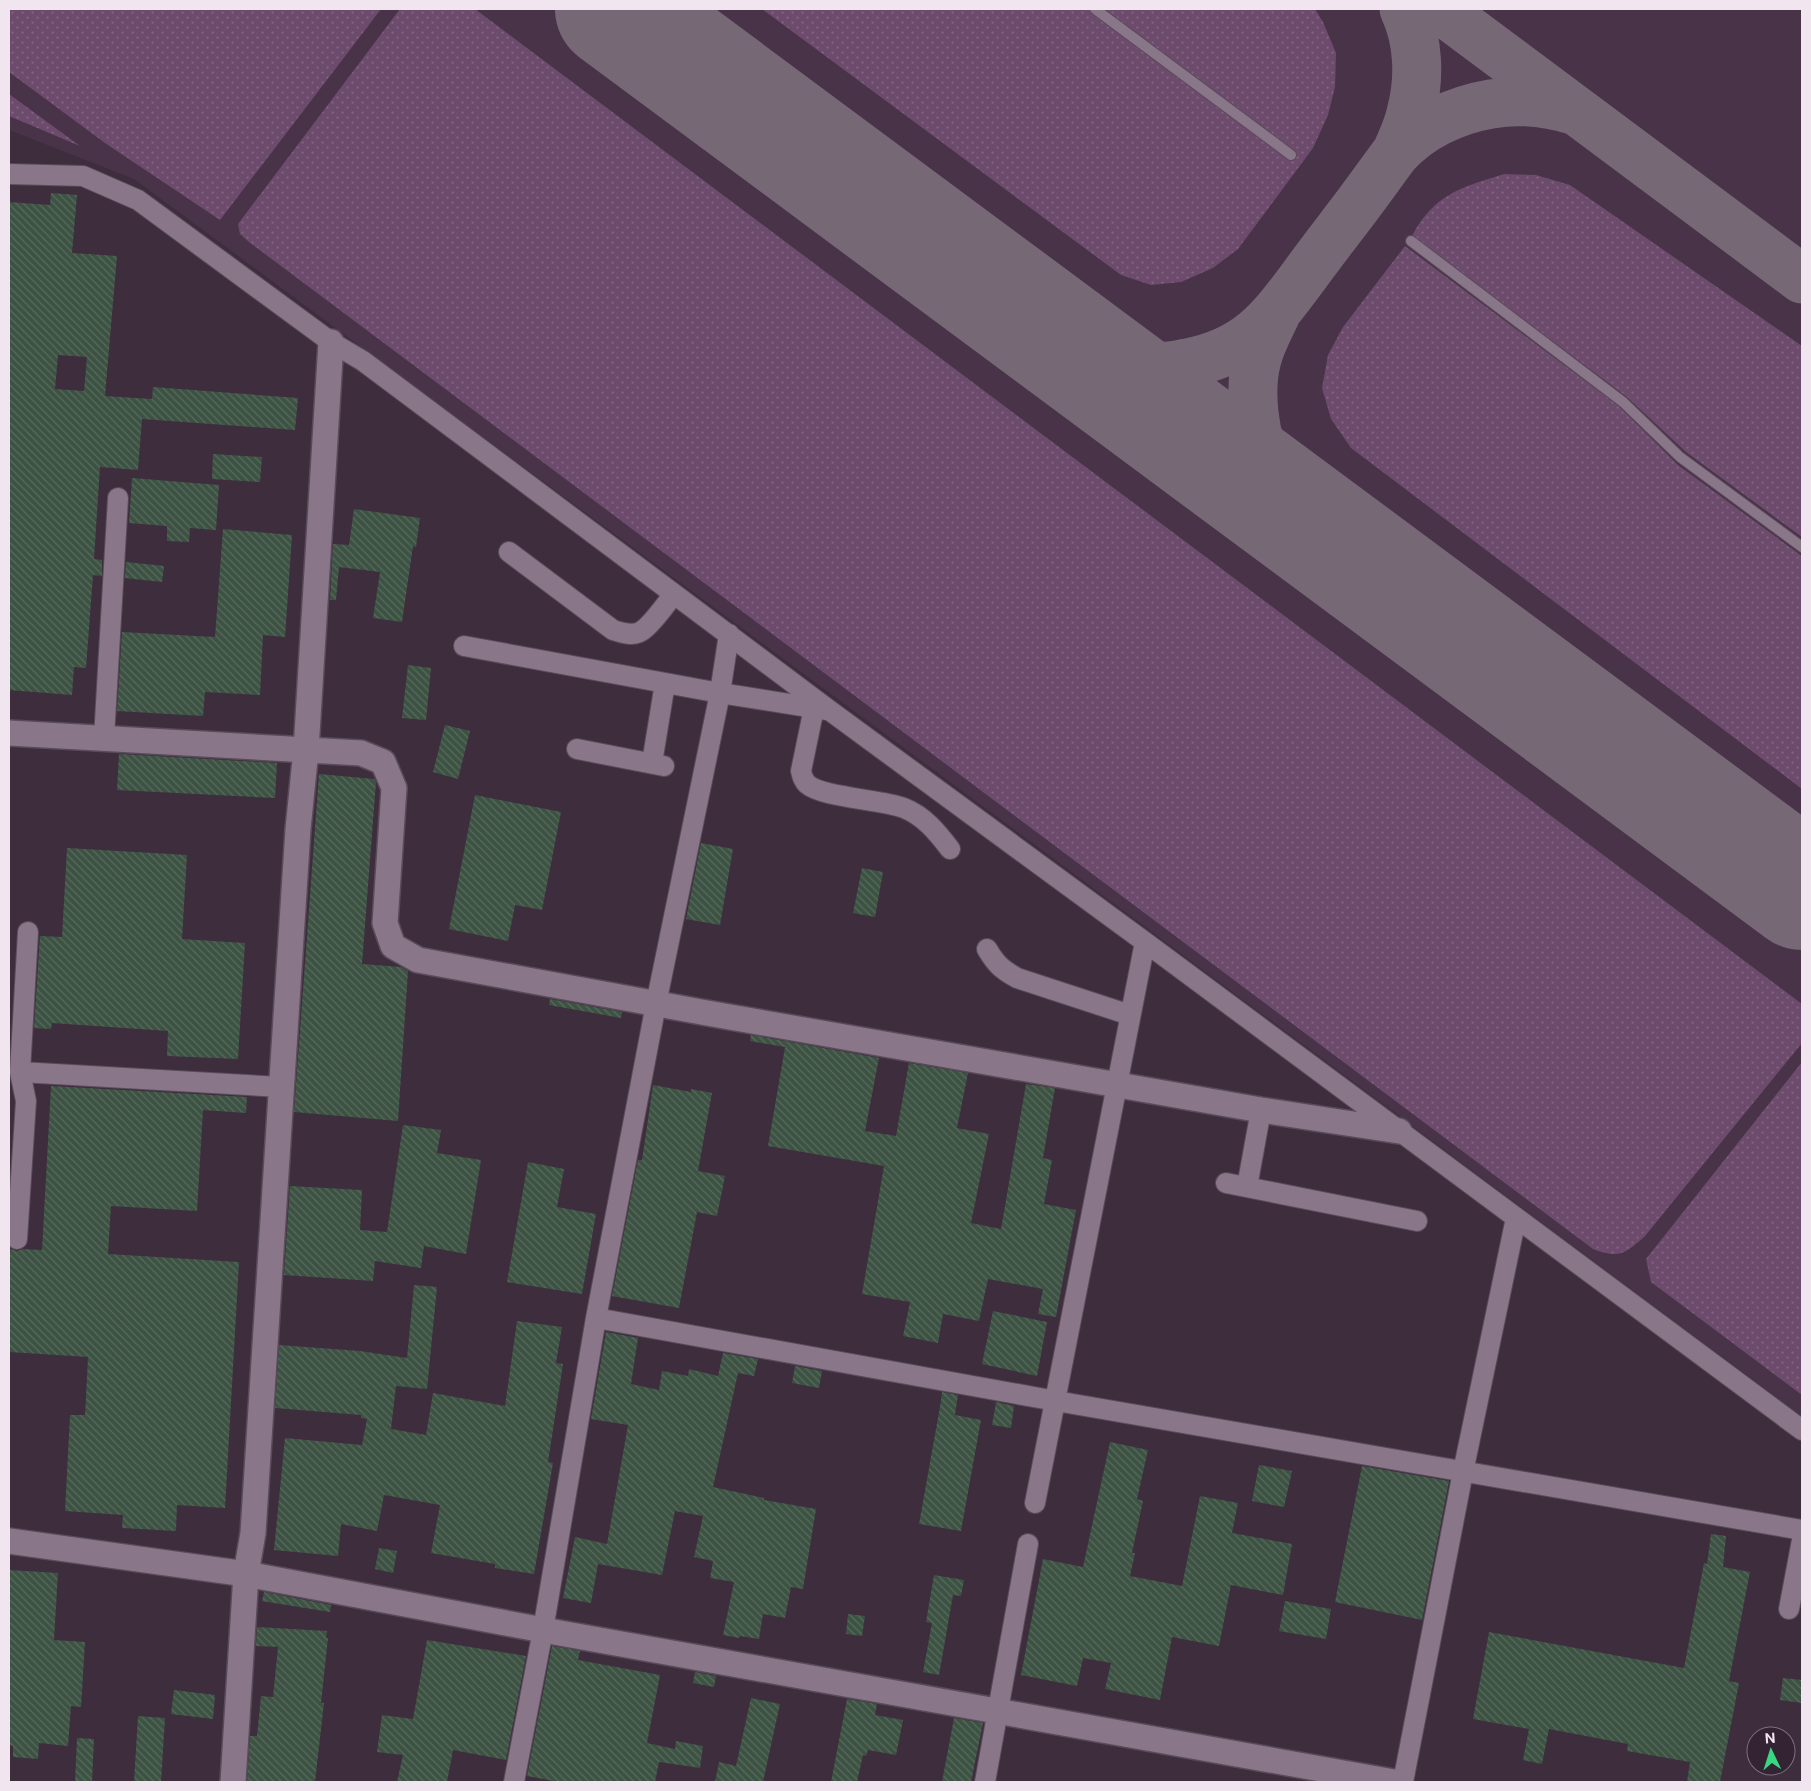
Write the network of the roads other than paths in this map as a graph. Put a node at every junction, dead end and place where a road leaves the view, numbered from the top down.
1 (1095, 9) edge
2 (1290, 155) dead end
3 (9, 174) edge
4 (1411, 241) dead end
5 (331, 342) junction
6 (118, 498) dead end
7 (1802, 548) edge
8 (509, 552) dead end
9 (674, 594) junction
10 (728, 634) junction
11 (464, 646) dead end
12 (665, 682) junction
13 (720, 693) junction
14 (821, 709) junction
15 (9, 733) edge
16 (104, 738) junction
17 (578, 749) dead end
18 (306, 750) junction
19 (950, 848) dead end
20 (28, 932) dead end
21 (1145, 942) junction
22 (988, 949) dead end
23 (656, 1004) junction
24 (1130, 1015) junction
25 (20, 1072) junction
26 (1116, 1084) junction
27 (282, 1087) junction
28 (17, 1101) edge
29 (1261, 1110) junction
30 (1399, 1131) junction
31 (1226, 1183) dead end
32 (1247, 1187) junction
33 (1516, 1218) junction
34 (1417, 1221) dead end
35 (17, 1239) dead end
36 (596, 1318) junction
37 (1056, 1401) junction
38 (1802, 1430) edge
39 (1463, 1472) junction
40 (1035, 1503) dead end
41 (1802, 1530) edge
42 (1802, 1540) edge
43 (9, 1541) edge
44 (1028, 1544) dead end
45 (246, 1574) junction
46 (1787, 1609) edge
47 (543, 1630) junction
48 (998, 1712) junction
49 (233, 1782) edge
50 (514, 1782) edge
51 (985, 1782) edge
52 (1394, 1782) edge
53 (1404, 1782) edge

1 - 2 lane
3 - 5 street
4 - 7 lane
5 - 9 street
5 - 18 street
6 - 16 street
8 - 9 street
9 - 10 street
10 - 13 street
10 - 14 street
11 - 12 street
12 - 13 street
12 - 17 street
13 - 14 street
13 - 23 street
14 - 19 street
14 - 21 street
15 - 16 street
16 - 18 street
18 - 23 street
18 - 27 street
20 - 25 street
21 - 24 street
21 - 30 street
22 - 24 street
23 - 26 street
23 - 36 street
24 - 26 street
25 - 27 street
25 - 28 street
26 - 29 street
26 - 37 street
27 - 45 street
28 - 35 street
29 - 30 street
29 - 32 street
30 - 33 street
31 - 32 street
32 - 34 street
33 - 38 street
33 - 39 street
36 - 37 street
36 - 47 street
37 - 39 street
37 - 40 street
39 - 41 street
39 - 53 street
42 - 46 street
43 - 45 street
44 - 48 street
45 - 47 street
45 - 49 street
47 - 48 street
47 - 50 street
48 - 51 street
48 - 52 street

